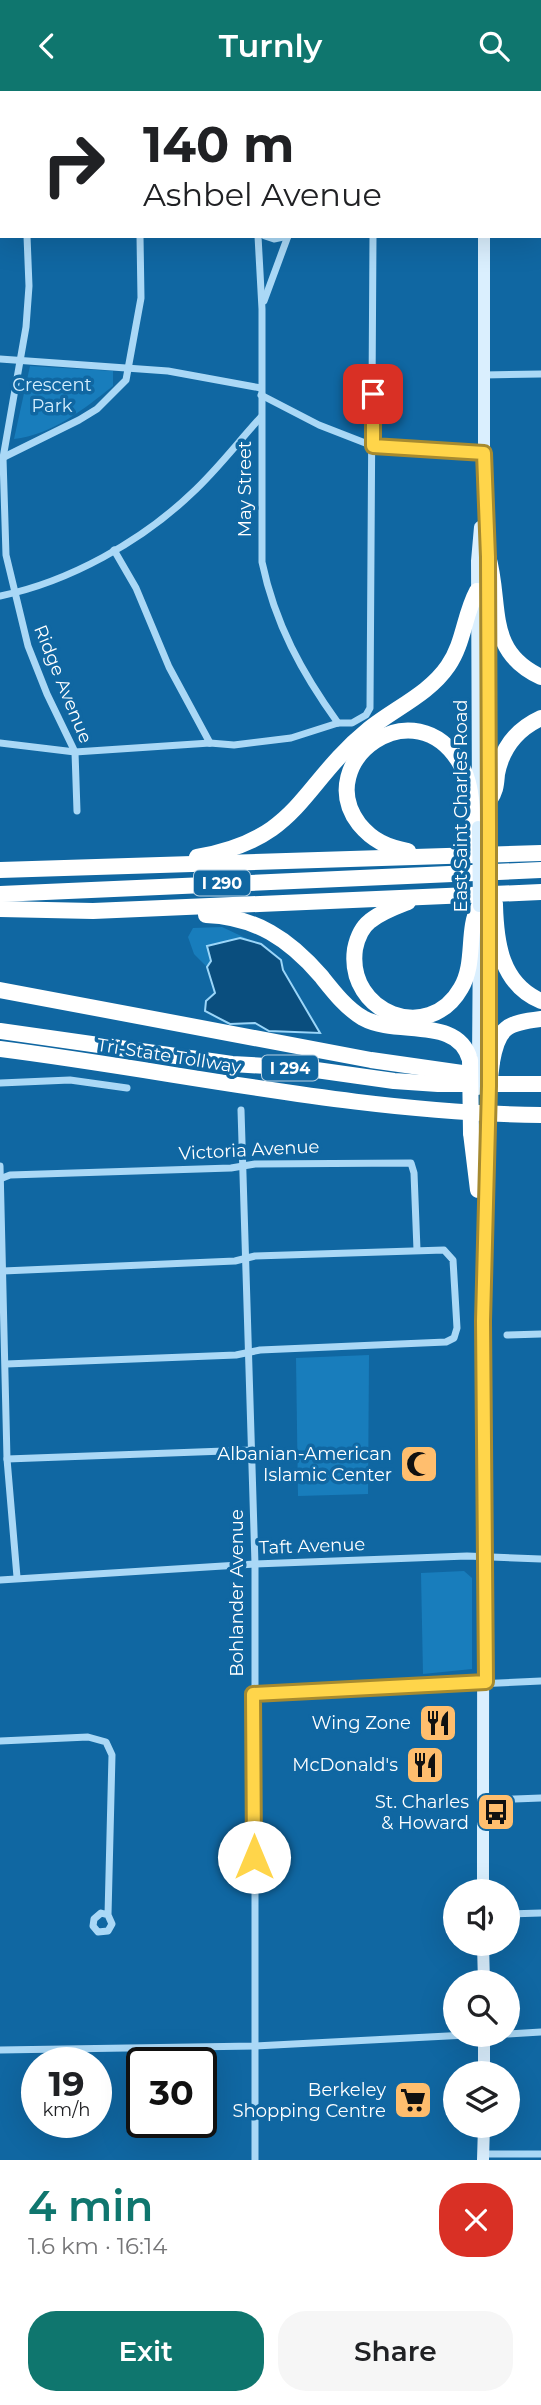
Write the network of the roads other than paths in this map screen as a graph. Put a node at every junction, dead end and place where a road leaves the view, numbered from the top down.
1 (27, 238) edge
2 (140, 238) edge
3 (258, 238) edge
4 (287, 238) edge
5 (373, 238) edge
6 (484, 238) edge
7 (262, 309) junction
8 (0, 359) edge
9 (22, 359) junction
10 (131, 368) junction
11 (541, 374) edge
12 (483, 375) junction
13 (261, 391) junction
14 (261, 416) junction
15 (373, 446) junction
16 (484, 453) junction
17 (1, 458) edge
18 (484, 478) junction
19 (114, 551) junction
20 (488, 557) junction
21 (477, 591) junction
22 (14, 594) junction
23 (0, 596) edge
24 (541, 677) edge
25 (541, 718) edge
26 (338, 723) junction
27 (0, 743) edge
28 (210, 743) junction
29 (75, 752) junction
30 (489, 800) junction
31 (77, 811) dead end
32 (480, 827) junction
33 (541, 845) edge
34 (478, 847) joint
35 (541, 853) edge
36 (520, 854) junction
37 (435, 856) junction
38 (127, 866) junction
39 (0, 870) edge
40 (541, 870) edge
41 (489, 883) joint
42 (541, 893) edge
43 (0, 894) edge
44 (420, 897) junction
45 (488, 905) junction
46 (0, 909) edge
47 (93, 911) junction
48 (0, 990) edge
49 (541, 1000) edge
50 (541, 1019) edge
51 (0, 1031) edge
52 (0, 1049) edge
53 (482, 1061) junction
54 (0, 1083) edge
55 (541, 1083) edge
56 (523, 1084) junction
57 (489, 1086) joint
58 (127, 1088) dead end
59 (241, 1110) dead end
60 (541, 1115) edge
61 (479, 1134) junction
62 (0, 1166) edge
63 (243, 1166) junction
64 (0, 1179) edge
65 (478, 1190) joint
66 (417, 1250) junction
67 (246, 1259) junction
68 (3, 1271) junction
69 (483, 1321) junction
70 (541, 1334) edge
71 (507, 1335) dead end
72 (248, 1354) junction
73 (6, 1364) junction
74 (252, 1450) junction
75 (7, 1459) junction
76 (485, 1557) junction
77 (541, 1559) edge
78 (255, 1564) junction
79 (17, 1577) junction
80 (0, 1580) edge
81 (541, 1681) edge
82 (486, 1682) junction
83 (253, 1694) junction
84 (0, 1741) edge
85 (541, 1798) edge
86 (484, 1800) junction
87 (483, 1879) edge
88 (541, 1913) edge
89 (520, 1914) edge
90 (108, 1915) dead end
91 (541, 2032) edge
92 (520, 2033) edge
93 (443, 2036) edge
94 (255, 2046) junction
95 (0, 2050) edge
96 (484, 2138) edge
97 (541, 2154) edge
98 (484, 2157) edge
99 (255, 2160) edge

1 - 9 street, Ridge Avenue
2 - 10 street
3 - 7 street, May Street
4 - 7 street
5 - 15 street
6 - 12 main road, East Saint Charles Road
7 - 13 street, May Street
8 - 9 street
9 - 10 street
9 - 17 street, Ridge Avenue
10 - 13 street
10 - 17 street
11 - 12 street
12 - 16 main road, East Saint Charles Road
13 - 14 street, May Street
13 - 15 street
14 - 19 street
14 - 26 street, May Street
15 - 16 street
15 - 26 street
16 - 18 main road, East Saint Charles Road
17 - 22 street, Ridge Avenue
18 - 20 main road, East Saint Charles Road
18 - 21 main road, East Saint Charles Road
19 - 22 street
19 - 28 street
20 - 24 highway
20 - 30 main road, East Saint Charles Road
21 - 32 main road, East Saint Charles Road
21 - 38 highway
22 - 23 street
22 - 29 street, Ridge Avenue
25 - 30 highway
26 - 28 street
27 - 29 street
28 - 29 street
29 - 31 street, Ridge Avenue
30 - 32 main road, East Saint Charles Road
32 - 34 highway, bridge
32 - 37 highway
32 - 41 main road, East Saint Charles Road, bridge
33 - 36 highway
34 - 45 main road, East Saint Charles Road, bridge
35 - 36 highway, I 290
36 - 37 highway, I 290
37 - 38 highway, I 290
38 - 39 highway, I 290
40 - 43 highway, I 290
41 - 45 highway, bridge
42 - 44 highway
44 - 45 highway
44 - 47 highway
45 - 49 highway
45 - 53 main road, East Saint Charles Road
46 - 47 highway
47 - 53 highway
48 - 56 highway
50 - 53 highway
51 - 56 highway, Tri-State Tollway / I 294
52 - 60 highway, Tri-State Tollway / I 294
53 - 57 highway, bridge
53 - 61 highway, bridge
54 - 58 street
55 - 56 highway, Tri-State Tollway / I 294
57 - 61 main road, bridge
59 - 63 street, Bohlander Avenue
61 - 65 highway
61 - 69 main road
62 - 64 street
63 - 64 street, Victoria Avenue
63 - 66 street, Victoria Avenue
63 - 67 street, Bohlander Avenue
64 - 68 street
65 - 69 main road
66 - 67 street
66 - 72 street
67 - 68 street
67 - 72 street, Bohlander Avenue
68 - 73 street
69 - 76 main road
70 - 71 street
72 - 73 street
72 - 74 street, Bohlander Avenue
73 - 75 street
74 - 75 street
74 - 78 street, Bohlander Avenue
75 - 79 street
76 - 77 street, Taft Avenue
76 - 78 street, Taft Avenue
76 - 82 main road
78 - 79 street, Taft Avenue
78 - 83 street, Bohlander Avenue
79 - 80 street, Taft Avenue
81 - 82 street
82 - 83 street
82 - 86 main road
83 - 94 street, Bohlander Avenue
84 - 90 street
85 - 86 street
86 - 87 main road
88 - 89 street
91 - 92 street
93 - 94 street
94 - 95 street
94 - 99 street, Bohlander Avenue
96 - 98 main road
97 - 98 street

